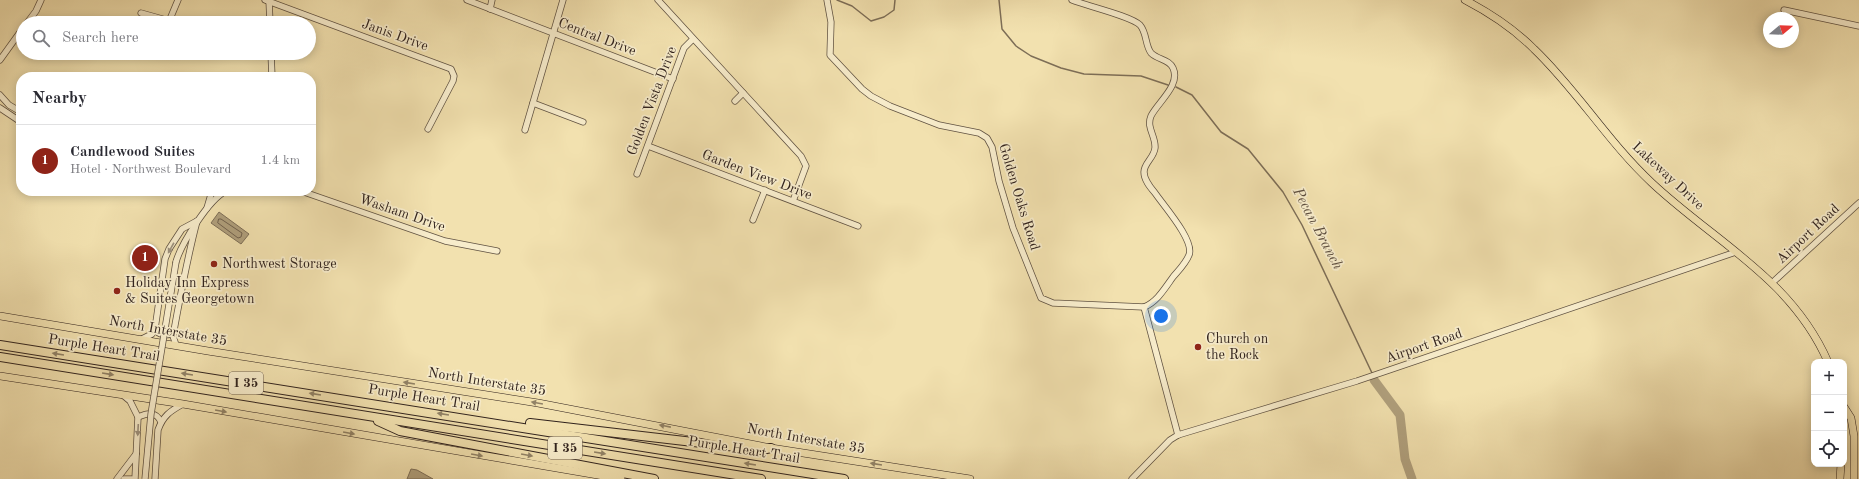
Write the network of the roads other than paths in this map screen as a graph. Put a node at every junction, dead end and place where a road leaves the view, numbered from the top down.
1 (40, 0) edge
2 (178, 0) edge
3 (268, 0) edge
4 (467, 0) edge
5 (492, 0) edge
6 (563, 0) edge
7 (658, 0) edge
8 (827, 0) edge
9 (1072, 0) edge
10 (1465, 0) edge
11 (490, 9) junction
12 (1784, 10) dead end
13 (141, 13) dead end
14 (32, 16) edge
15 (152, 16) edge
16 (172, 16) edge
17 (269, 16) edge
18 (310, 16) edge
19 (316, 18) edge
20 (1859, 26) edge
21 (553, 33) junction
22 (16, 38) edge
23 (693, 39) junction
24 (0, 60) edge
25 (271, 60) edge
26 (272, 72) edge
27 (673, 79) junction
28 (743, 93) junction
29 (0, 95) edge
30 (734, 101) dead end
31 (533, 102) junction
32 (0, 108) edge
33 (16, 109) edge
34 (16, 119) edge
35 (583, 122) dead end
36 (428, 129) dead end
37 (525, 130) dead end
38 (648, 146) junction
39 (637, 174) dead end
40 (764, 190) junction
41 (210, 196) edge
42 (219, 196) edge
43 (315, 196) edge
44 (793, 201) junction
45 (1859, 203) edge
46 (206, 209) junction
47 (753, 220) dead end
48 (198, 221) junction
49 (858, 226) dead end
50 (497, 251) dead end
51 (1736, 252) junction
52 (1773, 282) junction
53 (1144, 306) junction
54 (0, 316) edge
55 (155, 328) junction
56 (174, 333) junction
57 (142, 339) junction
58 (0, 341) edge
59 (0, 344) edge
60 (176, 345) junction
61 (11, 346) junction
62 (0, 357) edge
63 (1827, 359) edge
64 (0, 376) edge
65 (124, 396) junction
66 (183, 404) junction
67 (1847, 412) edge
68 (368, 416) junction
69 (138, 417) junction
70 (482, 420) junction
71 (161, 422) junction
72 (1178, 435) junction
73 (771, 448) junction
74 (136, 454) junction
75 (1841, 467) edge
76 (117, 479) edge
77 (124, 479) edge
78 (132, 479) edge
79 (135, 479) edge
80 (145, 479) edge
81 (155, 479) edge
82 (621, 479) edge
83 (654, 479) edge
84 (761, 479) edge
85 (844, 479) edge
86 (970, 479) edge
87 (1132, 479) edge
88 (1840, 479) edge
89 (1854, 479) edge

1 - 14 street
2 - 16 street
3 - 17 street
3 - 18 street, Janis Drive
4 - 11 street, Central Drive
5 - 11 street
6 - 21 street
7 - 23 street
8 - 53 street, Golden Oaks Road
9 - 53 street
10 - 51 main road, Lakeway Drive
11 - 21 street, Central Drive
12 - 20 street
13 - 15 street
19 - 36 street, Janis Drive
21 - 27 street, Central Drive
21 - 31 street
22 - 24 street
23 - 27 street, Golden Vista Drive
23 - 28 street
25 - 26 street
27 - 38 street, Golden Vista Drive
28 - 30 street
28 - 44 street
29 - 33 street
31 - 35 street
31 - 37 street
32 - 34 street
38 - 39 street, Golden Vista Drive
38 - 40 street, Garden View Drive
40 - 44 street, Garden View Drive
40 - 47 street
41 - 46 street
42 - 46 street
43 - 50 street, Washam Drive
44 - 49 street, Garden View Drive
45 - 52 street, Airport Road
46 - 48 street
48 -> 55 street
48 - 56 street
48 - 80 street, bridge
51 - 52 main road, Lakeway Drive
51 - 72 street, Airport Road
52 - 63 main road, Lakeway Drive
53 - 72 street
54 - 57 main road, North Interstate 35
55 - 56 street
55 - 57 street
56 - 60 street
57 - 60 main road, North Interstate 35
58 - 61 highway
59 - 61 highway, Purple Heart Trail / I 35
73 -> 60 main road, North Interstate 35
70 -> 61 highway, Purple Heart Trail / I 35
62 -> 68 highway, Purple Heart Trail / I 35
64 - 65 main road
65 - 66 main road
65 - 69 street
66 - 71 street
66 -> 82 main road
67 - 89 main road
68 -> 83 highway
68 -> 84 highway, Purple Heart Trail / I 35
69 - 71 street
69 -> 74 street
70 - 73 highway
85 -> 70 highway, Purple Heart Trail / I 35
71 - 81 street
72 - 87 street, Airport Road
86 -> 73 main road, North Interstate 35
74 - 76 street
74 - 79 street
75 - 88 main road
77 - 78 street

